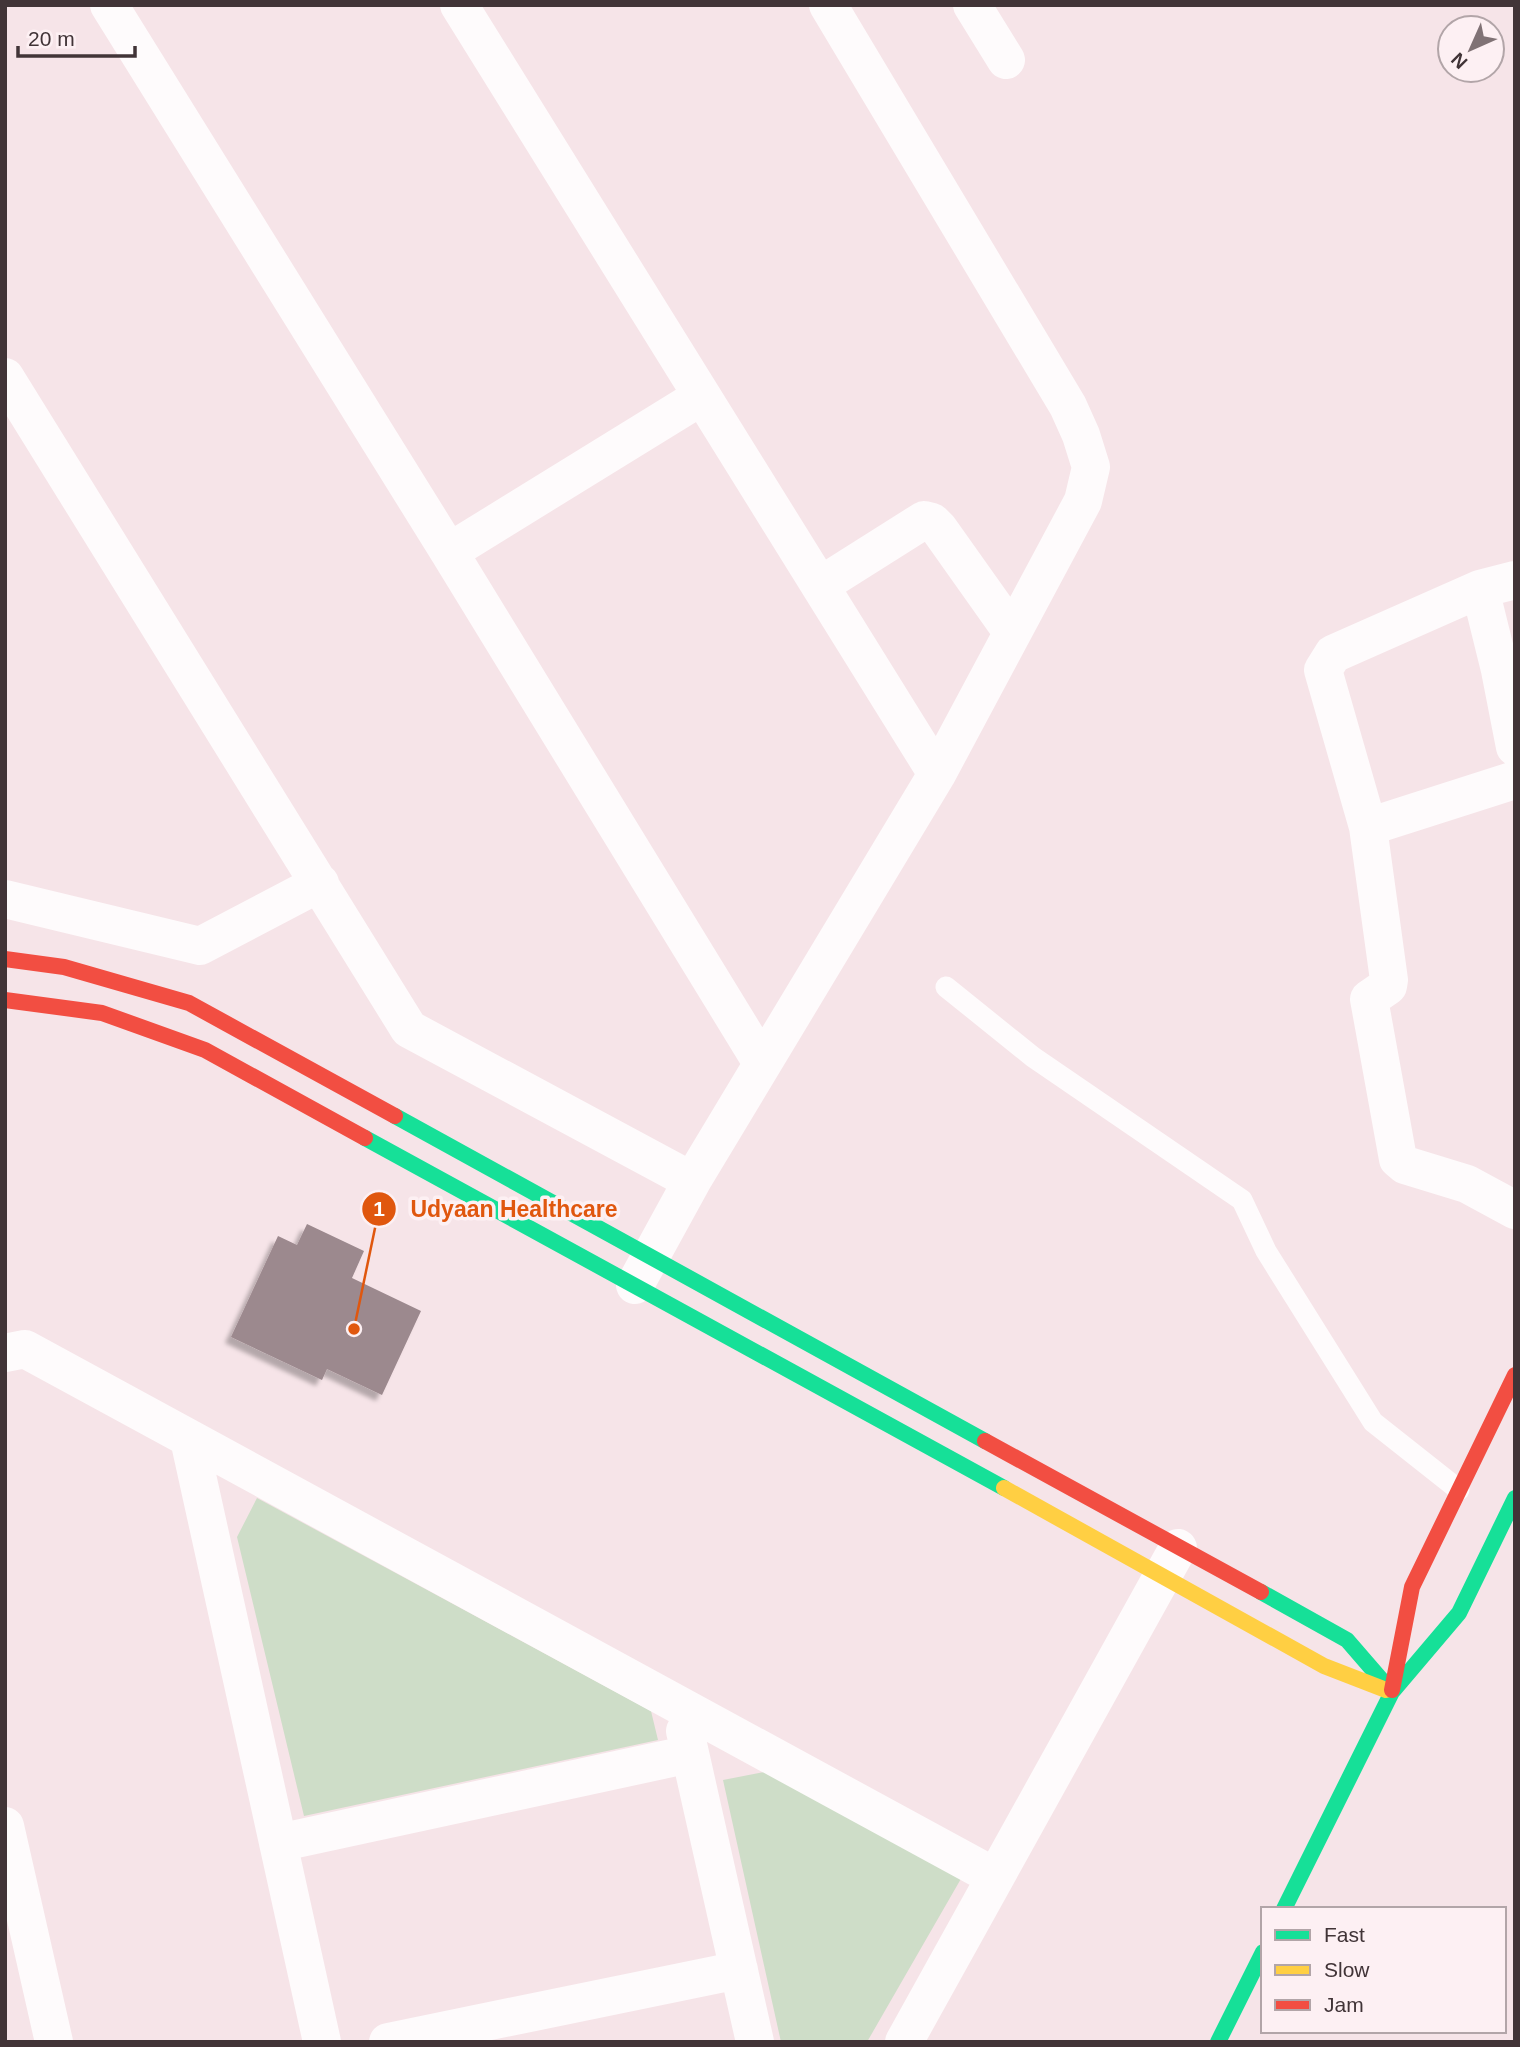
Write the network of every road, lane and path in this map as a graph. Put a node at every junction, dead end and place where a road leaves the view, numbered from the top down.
1 (109, 5) edge
2 (459, 5) edge
3 (828, 5) edge
4 (972, 5) edge
5 (1006, 60) dead end
6 (5, 376) edge
7 (702, 396) junction
8 (449, 552) junction
9 (821, 584) junction
10 (1497, 584) edge
11 (1012, 632) junction
12 (1515, 747) edge
13 (937, 774) junction
14 (1515, 780) edge
15 (1368, 827) junction
16 (320, 883) junction
17 (5, 899) edge
18 (5, 959) edge
19 (946, 987) dead end
20 (5, 1000) edge
21 (762, 1063) junction
22 (692, 1181) junction
23 (1515, 1210) edge
24 (643, 1271) junction
25 (5, 1353) edge
26 (1515, 1375) edge
27 (189, 1439) junction
28 (1459, 1490) junction
29 (1515, 1497) edge
30 (1170, 1561) junction
31 (1392, 1692) junction
32 (679, 1705) junction
33 (690, 1754) junction
34 (5, 1826) edge
35 (278, 1843) junction
36 (995, 1877) junction
37 (1285, 1907) edge
38 (1261, 1956) edge
39 (739, 1970) junction
40 (54, 2042) edge
41 (322, 2042) edge
42 (388, 2042) edge
43 (755, 2042) edge
44 (904, 2042) edge
45 (1218, 2042) edge

1 - 8 street
2 - 7 street
3 - 11 street
4 - 5 street
6 - 16 street
7 - 8 street
7 - 9 street
8 - 21 street
9 - 11 street
9 - 13 street
10 - 12 street
10 - 15 street
11 - 13 street
13 - 21 street
14 - 15 street
15 - 23 street
16 - 17 street
16 - 22 street
18 - 24 street
19 - 28 lane
20 - 24 street
21 - 22 street
22 - 24 street
24 - 30 street
24 - 30 street
25 - 27 street
26 - 28 street
27 - 32 street
27 - 35 street
28 - 31 street
29 - 31 street
30 - 31 street
30 - 31 street
30 - 36 street
31 - 37 street
32 - 33 street
32 - 36 street
33 - 35 street
33 - 39 street
34 - 40 street
35 - 41 street
36 - 44 street
38 - 45 street
39 - 42 street
39 - 43 street

